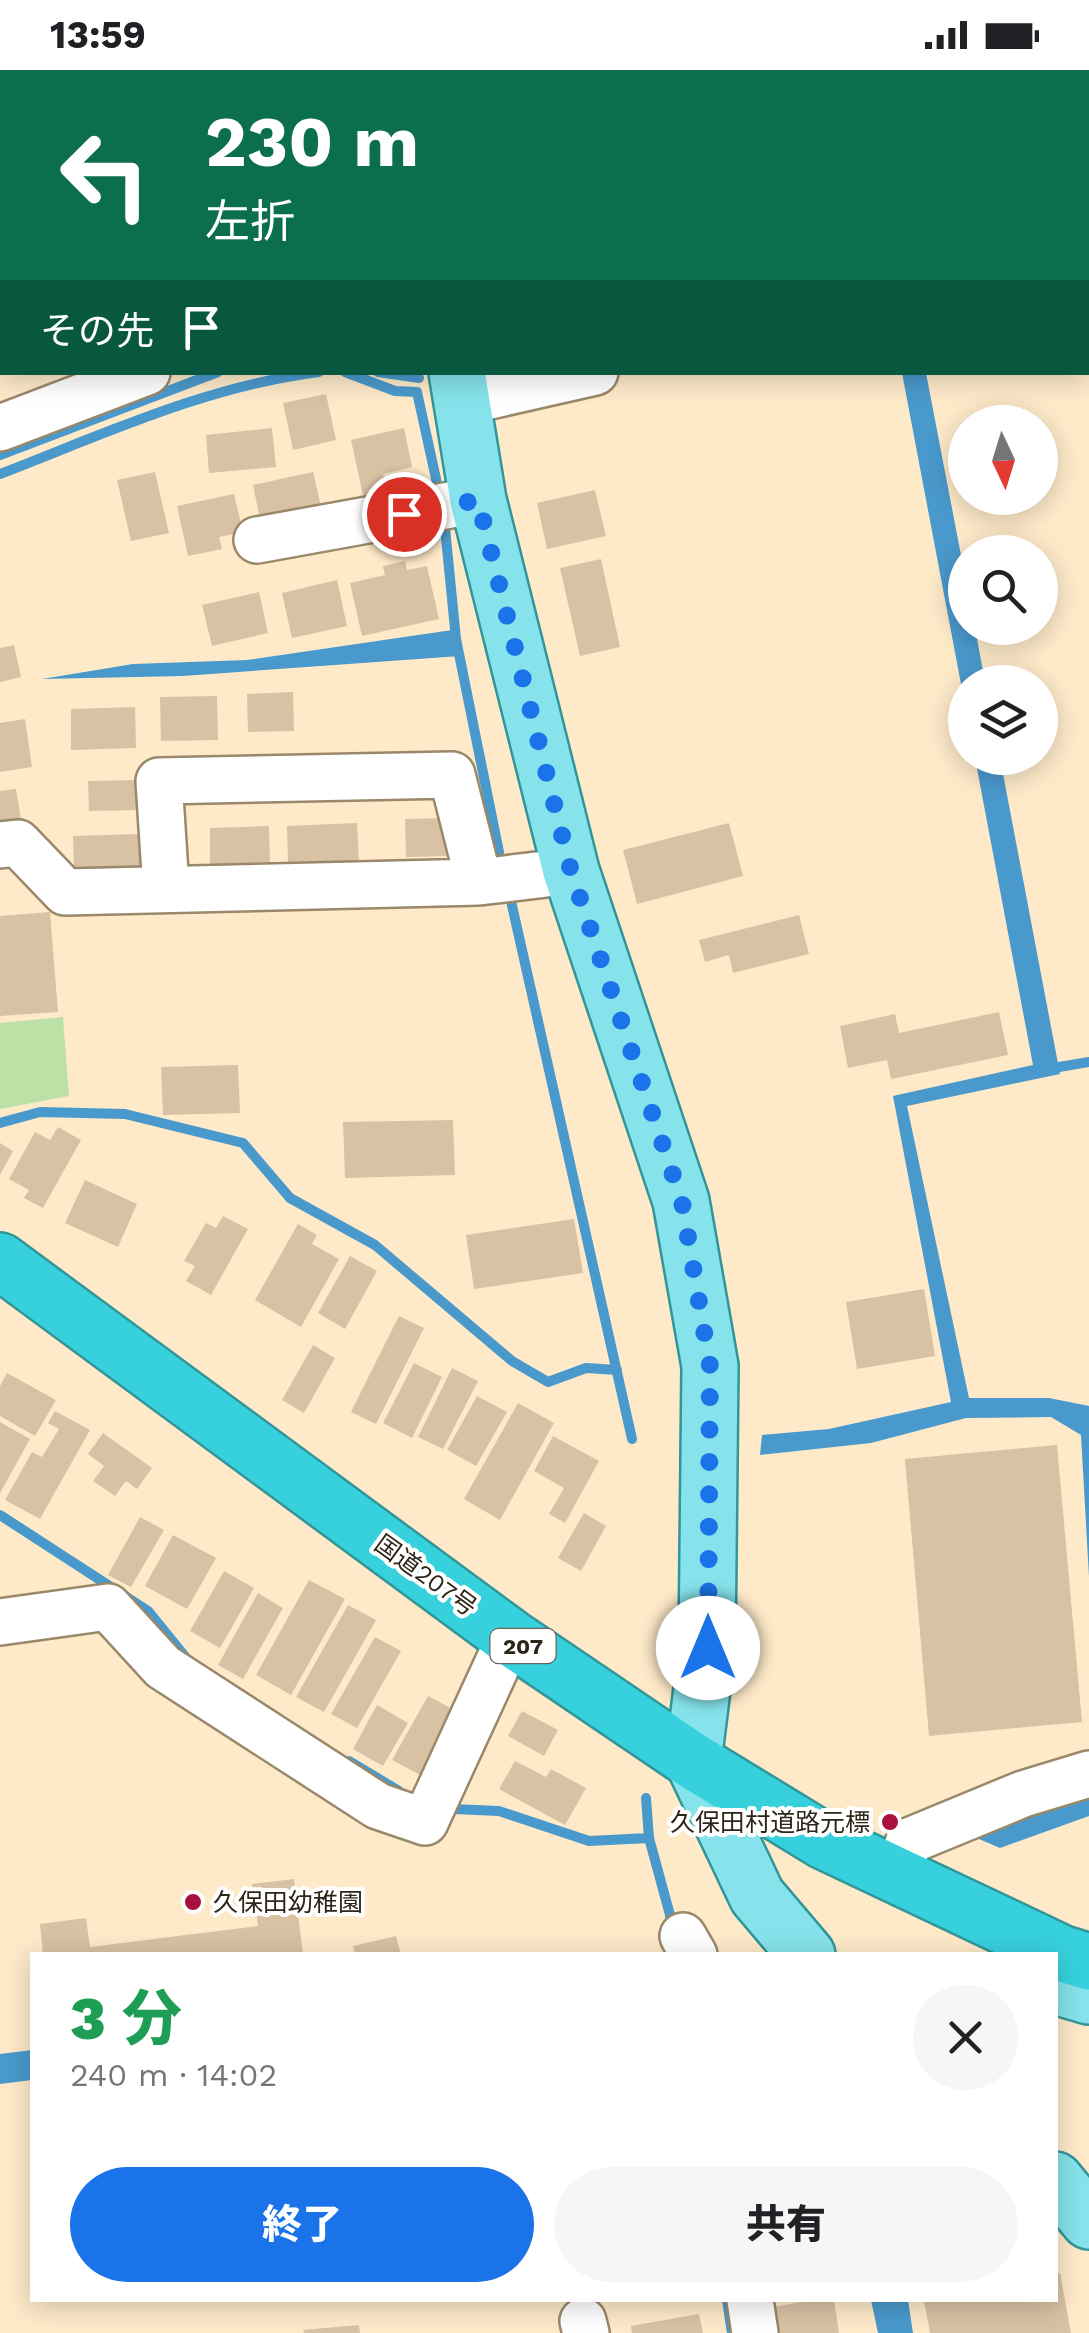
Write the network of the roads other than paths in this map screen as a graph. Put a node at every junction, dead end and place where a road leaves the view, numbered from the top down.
1 (139, 375) edge
2 (568, 375) edge
3 (460, 387) edge
4 (0, 428) edge
5 (478, 500) junction
6 (257, 540) dead end
7 (0, 846) edge
8 (571, 871) junction
9 (478, 882) junction
10 (166, 889) junction
11 (0, 1260) edge
12 (0, 1622) edge
13 (510, 1637) junction
14 (693, 1761) junction
15 (1089, 1774) edge
16 (896, 1875) junction
17 (804, 1952) edge
18 (1089, 1962) edge
19 (1058, 1987) edge
20 (1089, 1996) edge
21 (1058, 2184) edge
22 (1089, 2221) edge
23 (750, 2302) edge
24 (755, 2333) edge

1 - 4 street
2 - 3 street
3 - 5 main road
5 - 6 street
5 - 8 main road
7 - 10 street
8 - 9 street
8 - 14 main road
9 - 10 street
9 - 10 street
11 - 13 highway, 国道207号 / 207
12 - 13 street
13 - 14 highway, 国道207号 / 207
14 - 16 highway, 国道207号 / 207
14 - 17 main road
15 - 16 street
16 - 18 highway, 国道207号 / 207
19 - 20 main road
21 - 22 main road
23 - 24 street

